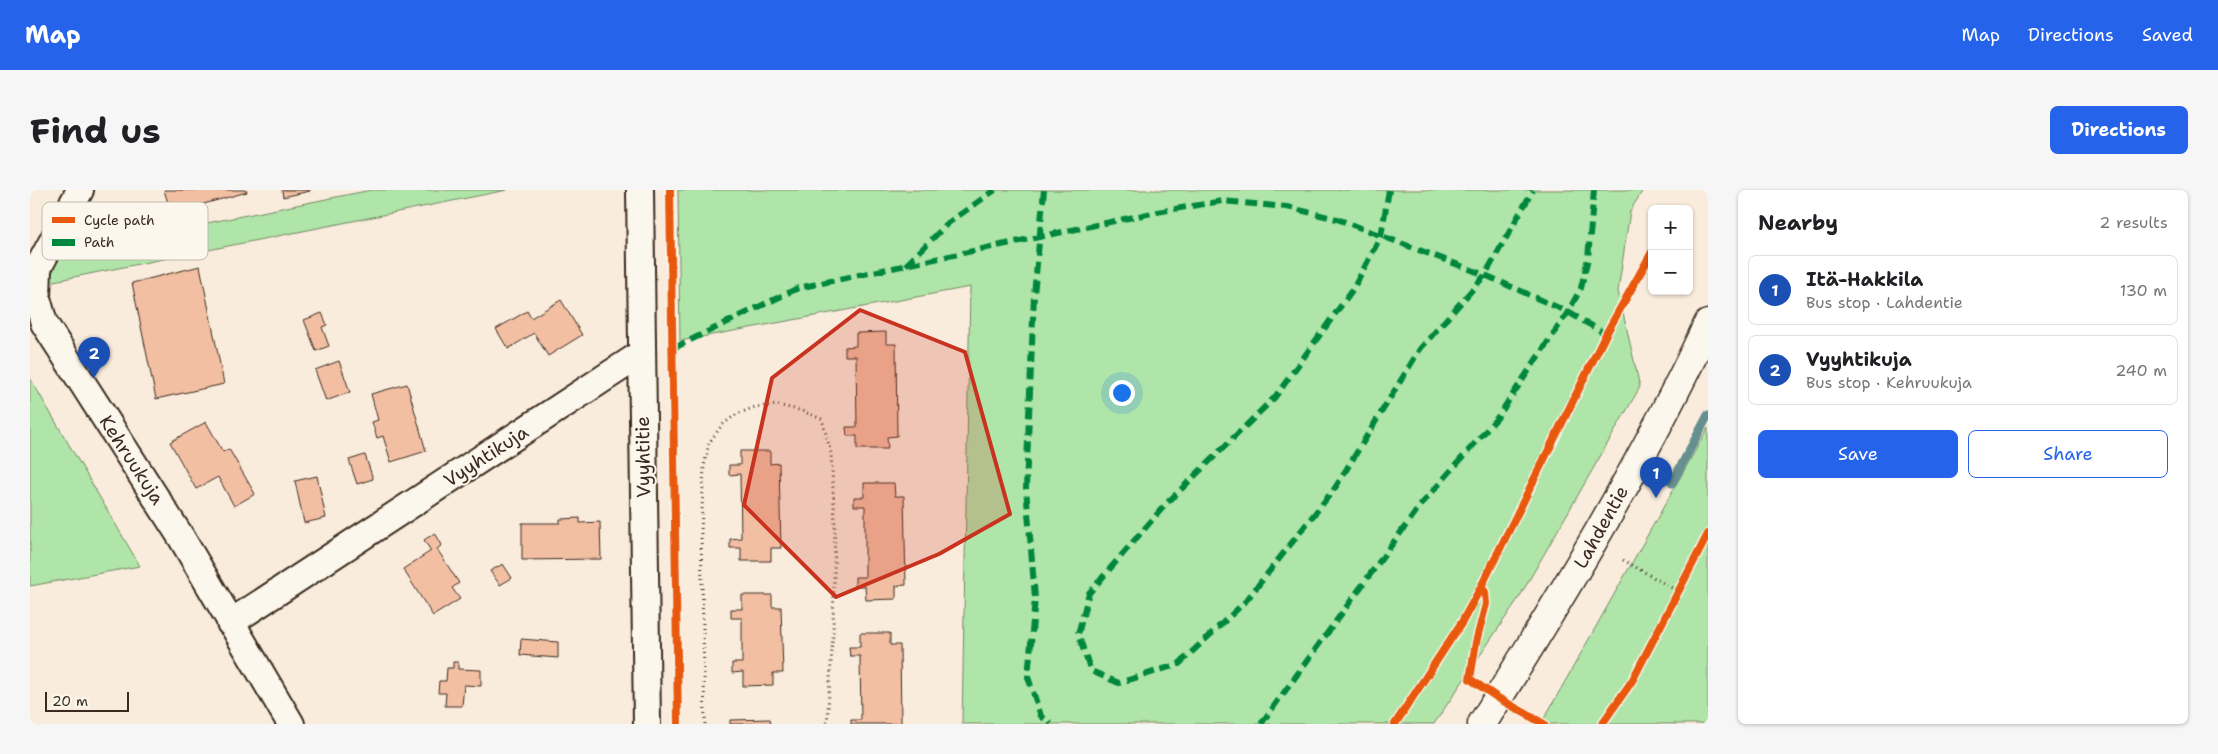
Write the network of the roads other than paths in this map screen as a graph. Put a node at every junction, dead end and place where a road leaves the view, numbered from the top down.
1 (80, 190) edge
2 (640, 190) edge
3 (74, 202) edge
4 (42, 260) edge
5 (1708, 324) edge
6 (641, 354) junction
7 (230, 623) junction
8 (290, 724) edge
9 (647, 724) edge
10 (1482, 724) edge

1 - 3 street, Kehruukuja
2 - 6 street, Vyyhtitie
4 - 7 street, Kehruukuja
5 - 10 main road, Lahdentie
6 - 7 street, Vyyhtikuja
6 - 9 street, Vyyhtitie
7 - 8 street, Kehruukuja

